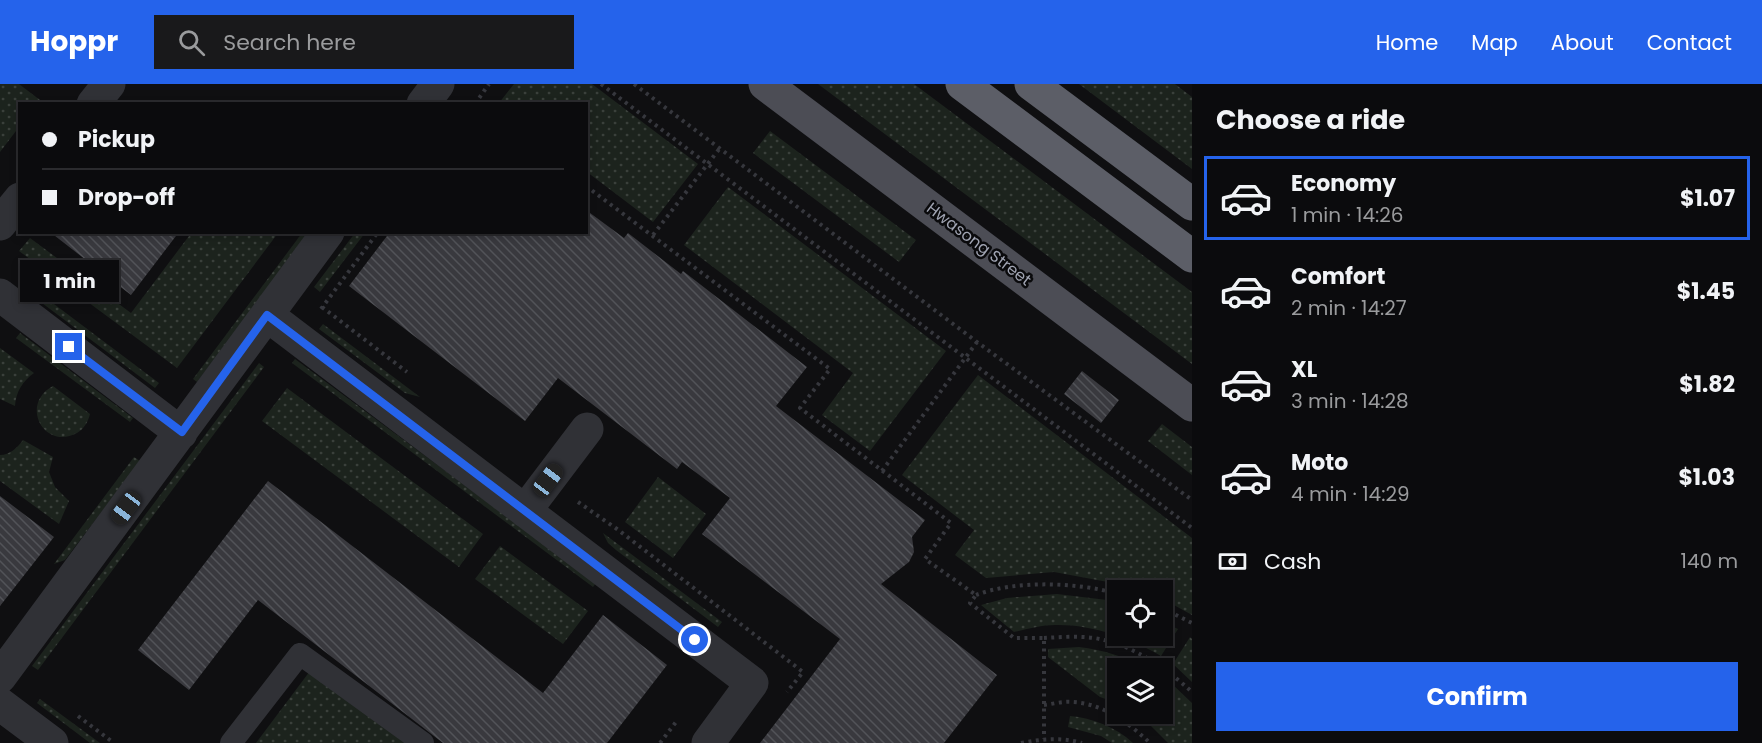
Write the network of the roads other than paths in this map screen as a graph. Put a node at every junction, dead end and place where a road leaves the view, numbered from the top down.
1 (108, 84) edge
2 (438, 84) edge
3 (765, 84) edge
4 (962, 84) edge
5 (1031, 84) edge
6 (94, 102) edge
7 (424, 102) edge
8 (18, 202) edge
9 (1192, 204) edge
10 (0, 224) edge
11 (327, 234) edge
12 (1192, 256) edge
13 (0, 295) edge
14 (267, 315) junction
15 (1192, 405) edge
16 (587, 429) dead end
17 (182, 432) junction
18 (525, 511) junction
19 (0, 677) edge
20 (0, 704) edge
21 (52, 743) edge
22 (231, 743) edge
23 (423, 743) edge
24 (708, 743) edge

1 - 6 street
2 - 7 street
3 - 15 main road, Hwasong Street
4 - 12 highway
5 - 9 highway
8 - 10 street
11 - 14 street
13 - 17 street
14 - 17 street
14 - 18 street
16 - 18 street
17 - 19 street
18 - 24 street
20 - 21 street
22 - 23 lane

